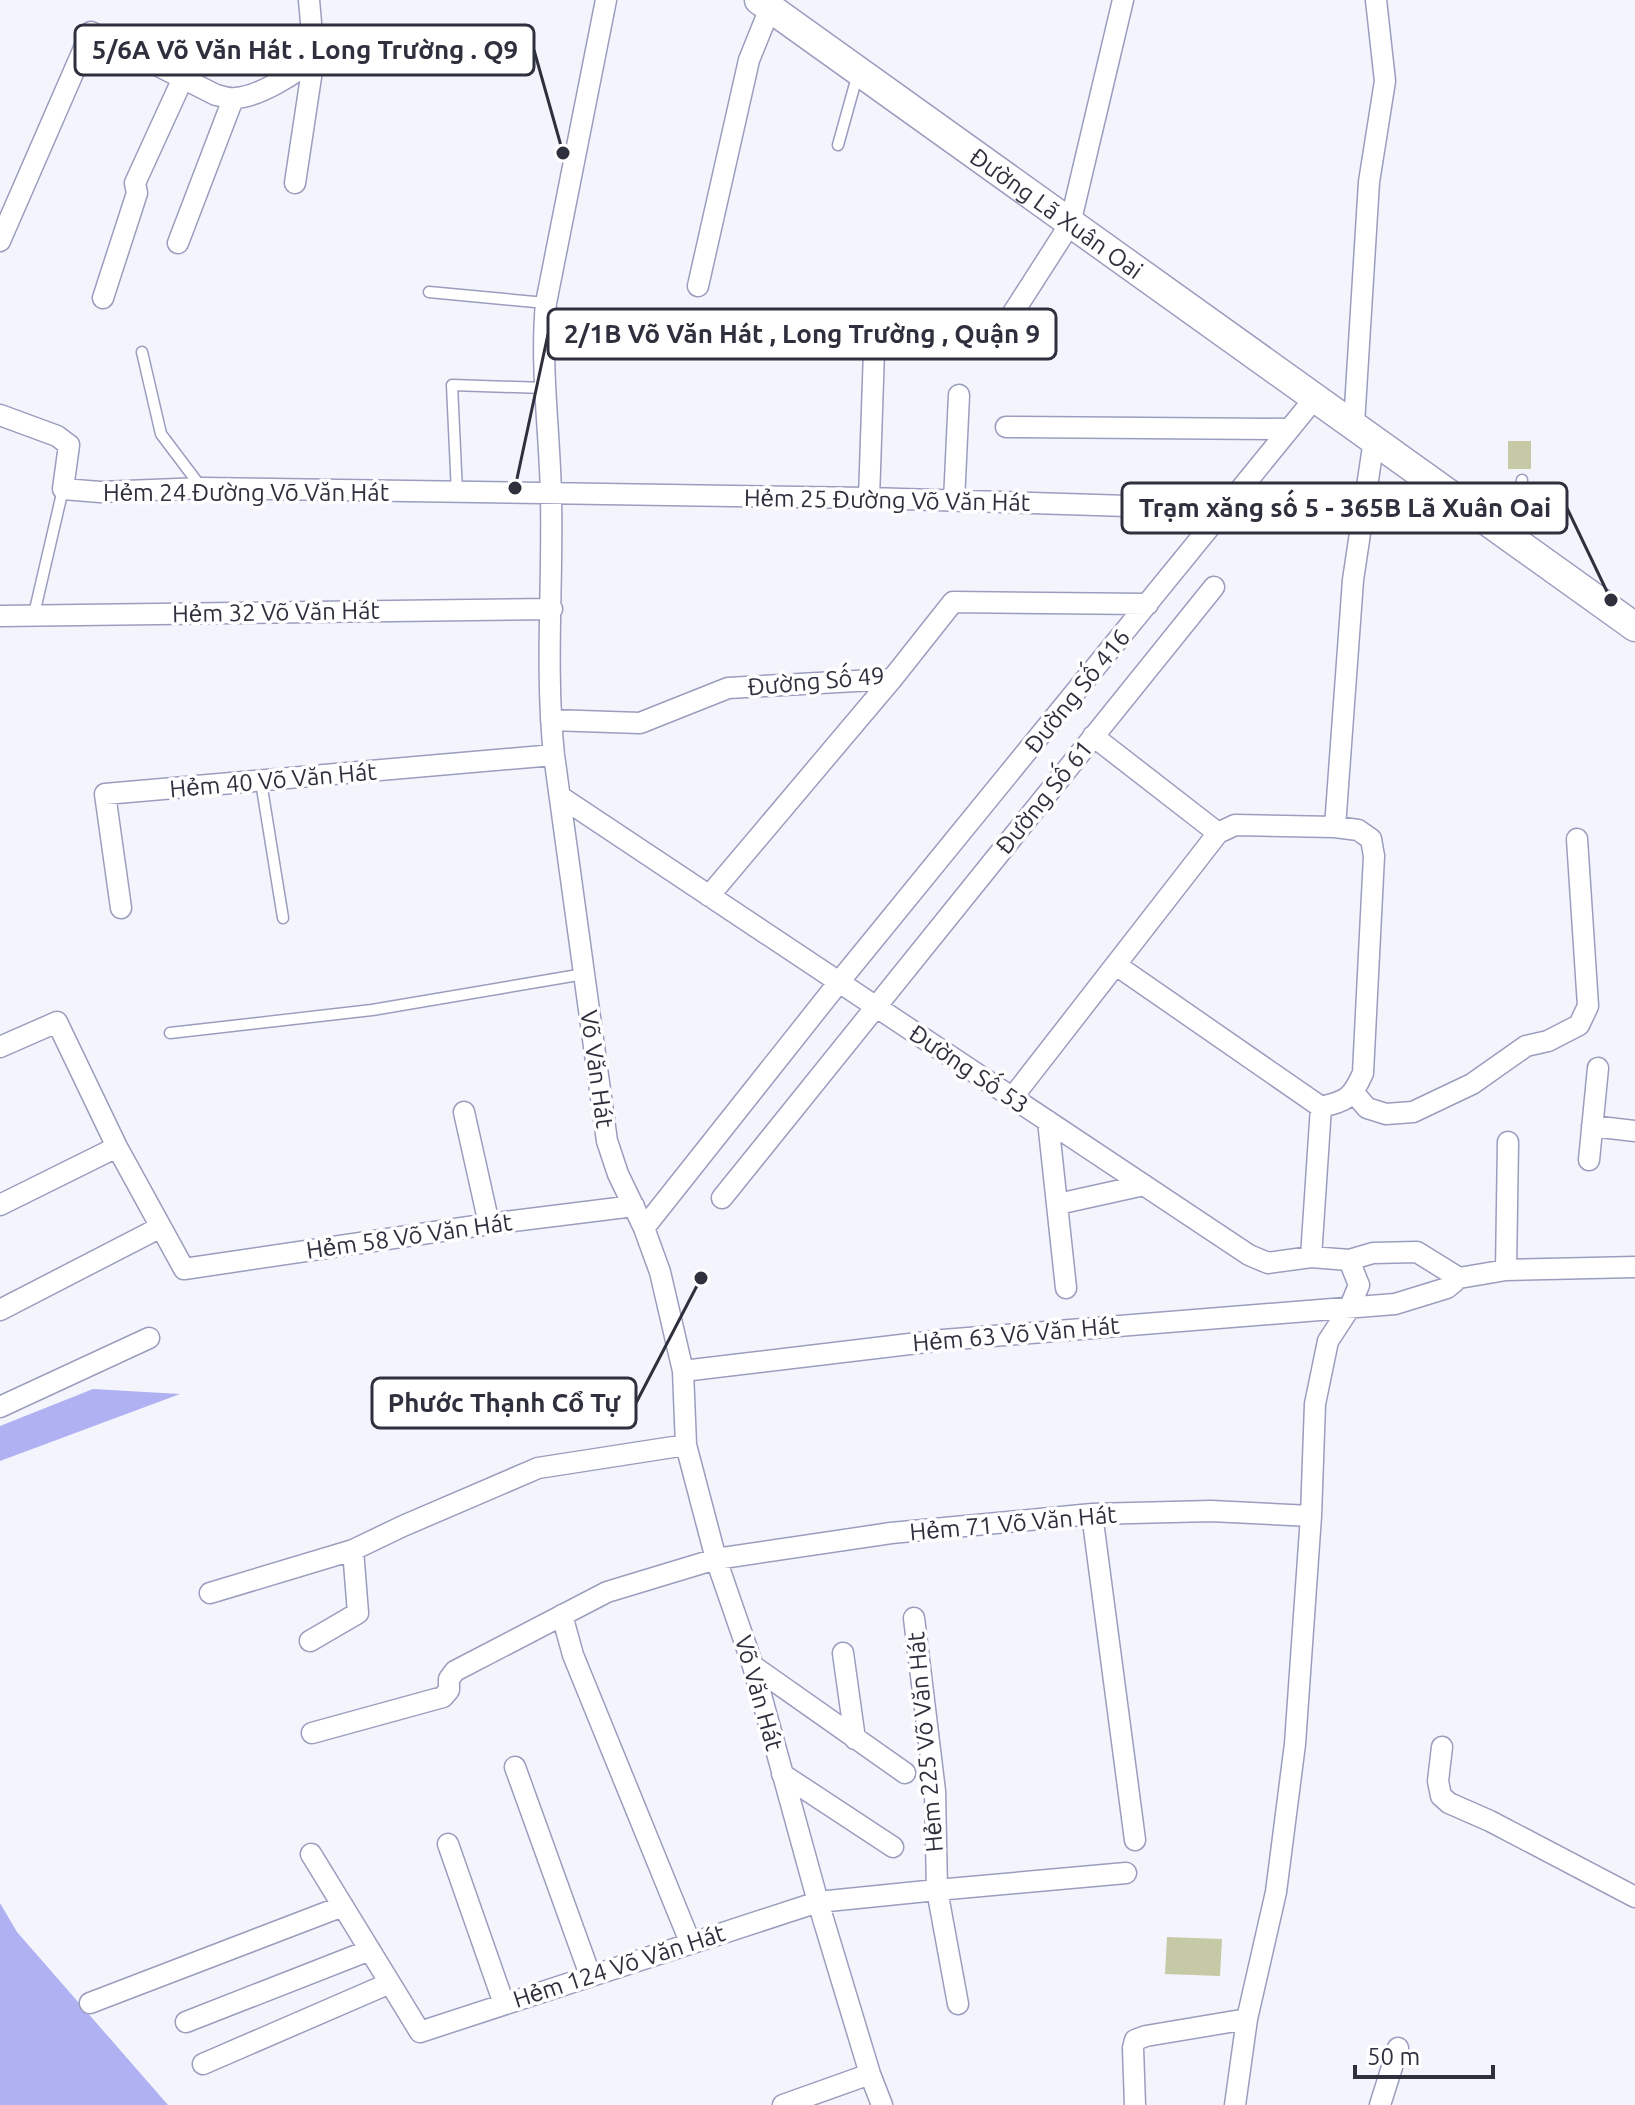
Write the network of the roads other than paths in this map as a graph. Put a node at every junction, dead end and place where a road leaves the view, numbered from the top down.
1 (309, 0) edge
2 (606, 0) edge
3 (1123, 0) edge
4 (1376, 0) edge
5 (764, 4) edge
6 (314, 57) junction
7 (859, 70) junction
8 (183, 78) junction
9 (233, 99) junction
10 (838, 145) dead end
11 (295, 183) dead end
12 (1070, 224) junction
13 (0, 241) edge
14 (178, 243) dead end
15 (698, 286) dead end
16 (429, 292) dead end
17 (103, 298) dead end
18 (546, 303) junction
19 (995, 341) dead end
20 (874, 351) dead end
21 (142, 352) dead end
22 (544, 388) junction
23 (959, 395) dead end
24 (1314, 399) junction
25 (0, 415) edge
26 (1006, 427) dead end
27 (1288, 429) junction
28 (1364, 432) junction
29 (1522, 480) dead end
30 (203, 488) junction
31 (63, 489) junction
32 (457, 493) junction
33 (551, 495) junction
34 (869, 498) junction
35 (954, 501) junction
36 (1224, 509) junction
37 (1517, 540) junction
38 (1214, 587) dead end
39 (1148, 604) junction
40 (552, 609) junction
41 (34, 614) junction
42 (0, 616) edge
43 (1635, 627) edge
44 (892, 679) junction
45 (551, 720) junction
46 (1093, 736) junction
47 (554, 755) junction
48 (261, 782) junction
49 (561, 797) junction
50 (1335, 827) junction
51 (1218, 833) junction
52 (1577, 839) dead end
53 (709, 896) junction
54 (121, 908) dead end
55 (283, 918) dead end
56 (1116, 965) junction
57 (584, 974) junction
58 (839, 982) junction
59 (874, 1006) junction
60 (170, 1033) dead end
61 (0, 1047) edge
62 (1598, 1068) dead end
63 (1354, 1093) junction
64 (1012, 1098) junction
65 (1321, 1107) junction
66 (464, 1112) dead end
67 (1048, 1121) junction
68 (1592, 1126) junction
69 (1635, 1131) edge
70 (1508, 1142) dead end
71 (117, 1147) junction
72 (1589, 1160) dead end
73 (1144, 1185) junction
74 (722, 1198) dead end
75 (1058, 1204) junction
76 (0, 1205) edge
77 (634, 1206) junction
78 (489, 1224) junction
79 (161, 1227) junction
80 (644, 1228) junction
81 (1311, 1257) junction
82 (1349, 1260) junction
83 (1635, 1267) edge
84 (1506, 1270) junction
85 (1459, 1278) junction
86 (1066, 1288) dead end
87 (1349, 1309) junction
88 (0, 1310) edge
89 (149, 1338) dead end
90 (683, 1371) junction
91 (0, 1407) edge
92 (686, 1445) junction
93 (1092, 1514) junction
94 (1311, 1516) junction
95 (353, 1550) junction
96 (716, 1559) junction
97 (210, 1593) dead end
98 (562, 1615) junction
99 (914, 1618) dead end
100 (310, 1641) dead end
101 (843, 1653) dead end
102 (753, 1666) junction
103 (312, 1733) dead end
104 (855, 1739) junction
105 (1442, 1747) dead end
106 (515, 1767) dead end
107 (905, 1773) dead end
108 (782, 1774) junction
109 (1135, 1840) dead end
110 (448, 1844) dead end
111 (893, 1847) dead end
112 (311, 1854) dead end
113 (1126, 1873) dead end
114 (937, 1890) junction
115 (1635, 1897) edge
116 (818, 1902) junction
117 (343, 1906) junction
118 (690, 1942) junction
119 (370, 1950) junction
120 (590, 1975) junction
121 (390, 1983) junction
122 (90, 2003) dead end
123 (504, 2004) junction
124 (958, 2004) dead end
125 (1247, 2019) junction
126 (186, 2022) dead end
127 (1398, 2048) dead end
128 (203, 2064) dead end
129 (870, 2074) junction
130 (783, 2105) edge
131 (882, 2105) edge
132 (1135, 2105) edge
133 (1235, 2105) edge
134 (1380, 2105) edge

1 - 6 street
2 - 18 street, Võ Văn Hát
3 - 12 street
4 - 28 street
5 - 7 main road, Đường Lã Xuân Oai
5 - 15 street
6 - 9 street
6 - 11 street
7 - 10 lane
7 - 12 main road, Đường Lã Xuân Oai
8 - 9 street
8 - 13 street
8 - 17 street
9 - 14 street
12 - 19 street
12 - 24 main road, Đường Lã Xuân Oai
16 - 18 lane
18 - 22 street, Võ Văn Hát
20 - 34 street
21 - 30 lane
22 - 32 lane
22 - 33 street, Võ Văn Hát
23 - 35 street
24 - 27 street, Đường Số 416
24 - 28 main road, Đường Lã Xuân Oai
25 - 31 street
26 - 27 street
27 - 36 street, Đường Số 416
28 - 37 main road, Đường Lã Xuân Oai
28 - 50 street
29 - 37 lane
30 - 31 street, Hẻm 24 Đường Võ Văn Hát
30 - 32 street, Hẻm 24 Đường Võ Văn Hát
31 - 41 lane
32 - 33 street, Hẻm 24 Đường Võ Văn Hát
33 - 34 street, Hẻm 25 Đường Võ Văn Hát
33 - 40 street, Võ Văn Hát
34 - 35 street, Hẻm 25 Đường Võ Văn Hát
35 - 36 street, Hẻm 25 Đường Võ Văn Hát
36 - 39 street, Đường Số 416
37 - 43 main road, Đường Lã Xuân Oai
38 - 46 street, Đường Số 61
39 - 44 street, Đường Số 49
39 - 58 street, Đường Số 416
40 - 41 street, Hẻm 32 Võ Văn Hát
40 - 45 street, Võ Văn Hát
41 - 42 street, Hẻm 32 Võ Văn Hát
44 - 45 street, Đường Số 49
44 - 53 street
45 - 47 street, Võ Văn Hát
46 - 51 street
46 - 59 street, Đường Số 61
47 - 48 street, Hẻm 40 Võ Văn Hát
47 - 49 street, Võ Văn Hát
48 - 54 street, Hẻm 40 Võ Văn Hát
48 - 55 lane
49 - 53 street, Đường Số 53
49 - 57 street, Võ Văn Hát
50 - 51 street
50 - 63 street
51 - 56 street
52 - 63 street
53 - 58 street, Đường Số 53
56 - 64 street
56 - 65 street
57 - 60 lane
57 - 77 street, Võ Văn Hát
58 - 59 street, Đường Số 53
58 - 80 street, Đường Số 416
59 - 64 street, Đường Số 53
59 - 74 street, Đường Số 61
61 - 71 street
62 - 68 street
63 - 65 street
64 - 67 street, Đường Số 53
65 - 81 street
66 - 78 street
67 - 73 street, Đường Số 53
67 - 75 street
68 - 69 street
68 - 72 street
70 - 84 street
71 - 76 street
71 - 79 street
73 - 75 street
73 - 81 street, Đường Số 53
75 - 86 street
77 - 78 street, Hẻm 58 Võ Văn Hát
77 - 80 street, Võ Văn Hát
78 - 79 street, Hẻm 58 Võ Văn Hát
79 - 88 street
80 - 90 street, Võ Văn Hát
81 - 82 street, Đường Số 53
82 - 85 street, Đường Số 53
82 - 87 street
83 - 84 street, Hẻm 63 Võ Văn Hát
84 - 85 street, Hẻm 63 Võ Văn Hát
85 - 87 street, Hẻm 63 Võ Văn Hát
87 - 90 street, Hẻm 63 Võ Văn Hát
87 - 94 street
89 - 91 street
90 - 92 street, Võ Văn Hát
92 - 95 street
92 - 96 street, Võ Văn Hát
93 - 94 street, Hẻm 71 Võ Văn Hát
93 - 96 street, Hẻm 71 Võ Văn Hát
93 - 109 street
94 - 125 street
95 - 97 street
95 - 100 street
96 - 98 street, Hẻm 71 Võ Văn Hát
96 - 102 street, Võ Văn Hát
98 - 103 street, Hẻm 71 Võ Văn Hát
98 - 118 street
99 - 114 street, Hẻm 225 Võ Văn Hát
101 - 104 street
102 - 104 street
102 - 108 street, Võ Văn Hát
104 - 107 street
105 - 115 street
106 - 120 street
108 - 111 street
108 - 116 street, Võ Văn Hát
110 - 123 street
112 - 117 street
113 - 114 street
114 - 116 street
114 - 124 street, Hẻm 225 Võ Văn Hát
116 - 118 street, Hẻm 124 Võ Văn Hát
116 - 129 street, Võ Văn Hát
117 - 119 street
117 - 122 street
118 - 120 street, Hẻm 124 Võ Văn Hát
119 - 121 street
119 - 126 street
120 - 123 street, Hẻm 124 Võ Văn Hát
121 - 123 street, Hẻm 124 Võ Văn Hát
121 - 128 street
125 - 132 street
125 - 133 street
127 - 134 street
129 - 130 street
129 - 131 street, Võ Văn Hát

